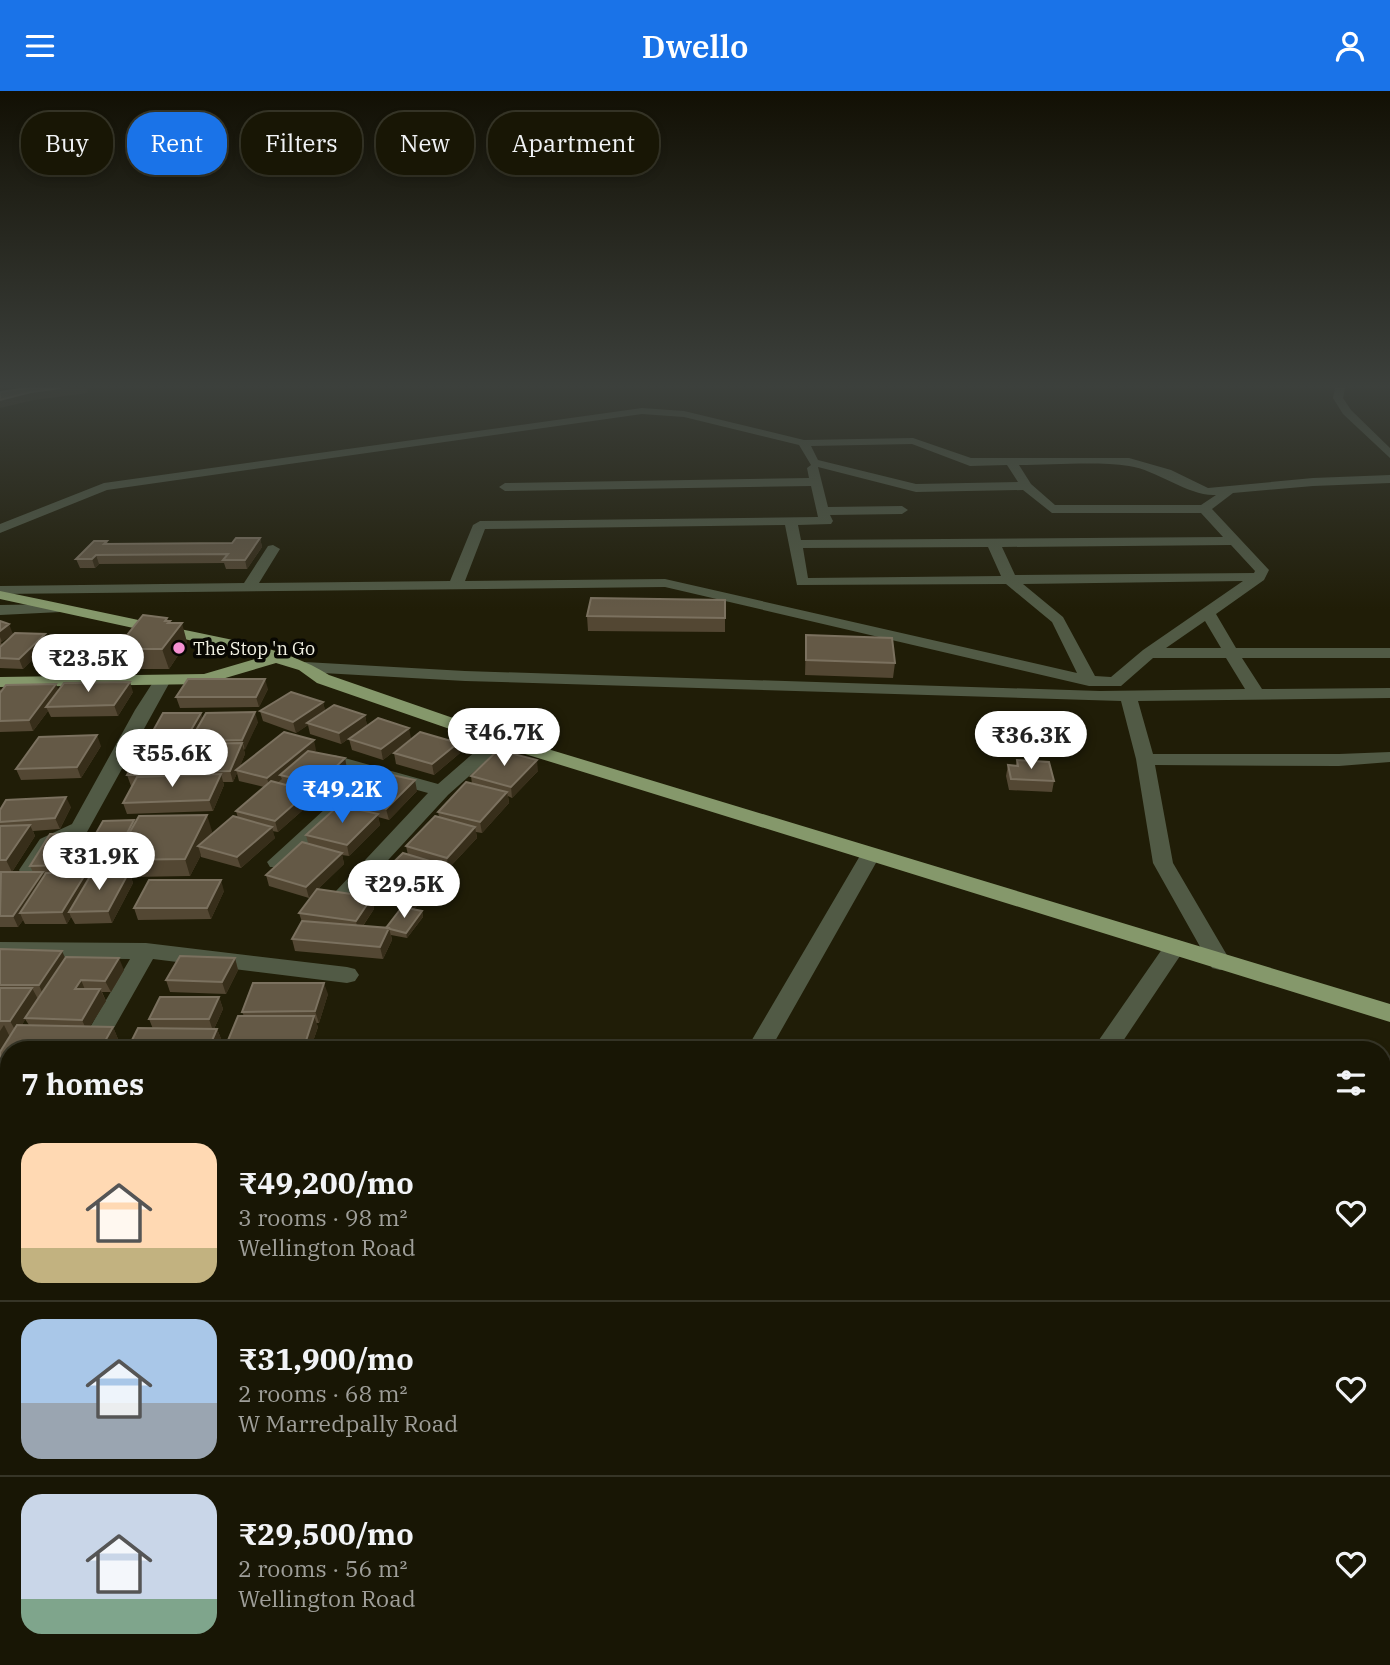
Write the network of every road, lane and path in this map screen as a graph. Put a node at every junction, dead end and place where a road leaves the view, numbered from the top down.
1 (280, 461) edge
2 (969, 461) edge
3 (992, 461) edge
4 (1011, 461) edge
5 (1064, 461) edge
6 (813, 462) joint
7 (1390, 479) edge
8 (814, 482) junction
9 (505, 487) dead end
10 (1026, 487) junction
11 (1229, 491) junction
12 (641, 503) junction
13 (1204, 509) junction
14 (902, 510) dead end
15 (822, 511) junction
16 (791, 521) junction
17 (0, 529) edge
18 (1236, 541) junction
19 (993, 542) junction
20 (794, 544) junction
21 (273, 549) dead end
22 (1259, 577) junction
23 (1010, 580) junction
24 (456, 585) junction
25 (249, 587) junction
26 (0, 593) edge
27 (56, 609) junction
28 (0, 610) edge
29 (1208, 614) junction
30 (1149, 653) junction
31 (1390, 653) edge
32 (1232, 655) junction
33 (277, 658) junction
34 (305, 667) junction
35 (163, 680) junction
36 (1089, 681) junction
37 (0, 682) edge
38 (1390, 693) edge
39 (1256, 694) junction
40 (1128, 695) junction
41 (1100, 696) junction
42 (499, 740) junction
43 (1390, 757) edge
44 (328, 759) edge
45 (1145, 759) junction
46 (376, 773) junction
47 (441, 791) junction
48 (80, 828) junction
49 (106, 828) edge
50 (871, 854) junction
51 (276, 862) edge
52 (29, 870) edge
53 (347, 891) edge
54 (1175, 947) junction
55 (0, 950) edge
56 (146, 951) junction
57 (1220, 962) junction
58 (347, 975) dead end
59 (1390, 1013) edge
60 (97, 1036) edge
61 (763, 1041) edge
62 (1110, 1041) edge

1 - 17 street
2 - 3 street
4 - 10 street
5 - 11 street
6 - 8 street
6 - 10 street
7 - 11 street
8 - 12 street
8 - 15 street
9 - 12 street
10 - 13 street
11 - 13 street
12 - 16 street
12 - 24 street
13 - 18 street
14 - 15 street
15 - 16 street
16 - 20 street
18 - 19 street
18 - 22 street
19 - 20 street
19 - 23 street
20 - 23 street
21 - 25 street
22 - 23 street
22 - 29 street
23 - 36 street
24 - 25 street
24 - 36 street
25 - 26 street
26 - 27 main road
27 - 28 street
27 - 33 main road
29 - 30 street
29 - 32 street
30 - 32 street
30 - 36 street
31 - 32 street
32 - 39 street
33 - 34 main road
33 - 35 main road
34 - 41 street
34 - 42 main road
35 - 37 main road
35 - 48 street
36 - 41 street
38 - 39 street
39 - 40 street
40 - 41 street
40 - 45 street
42 - 47 street
42 - 50 main road
43 - 45 street
44 - 46 street
45 - 57 street
46 - 47 street
46 - 51 street
47 - 53 street
48 - 49 street
48 - 52 street
50 - 54 main road
50 - 61 street
54 - 57 main road
54 - 62 street
55 - 56 street
56 - 58 street
56 - 60 street
57 - 59 main road

